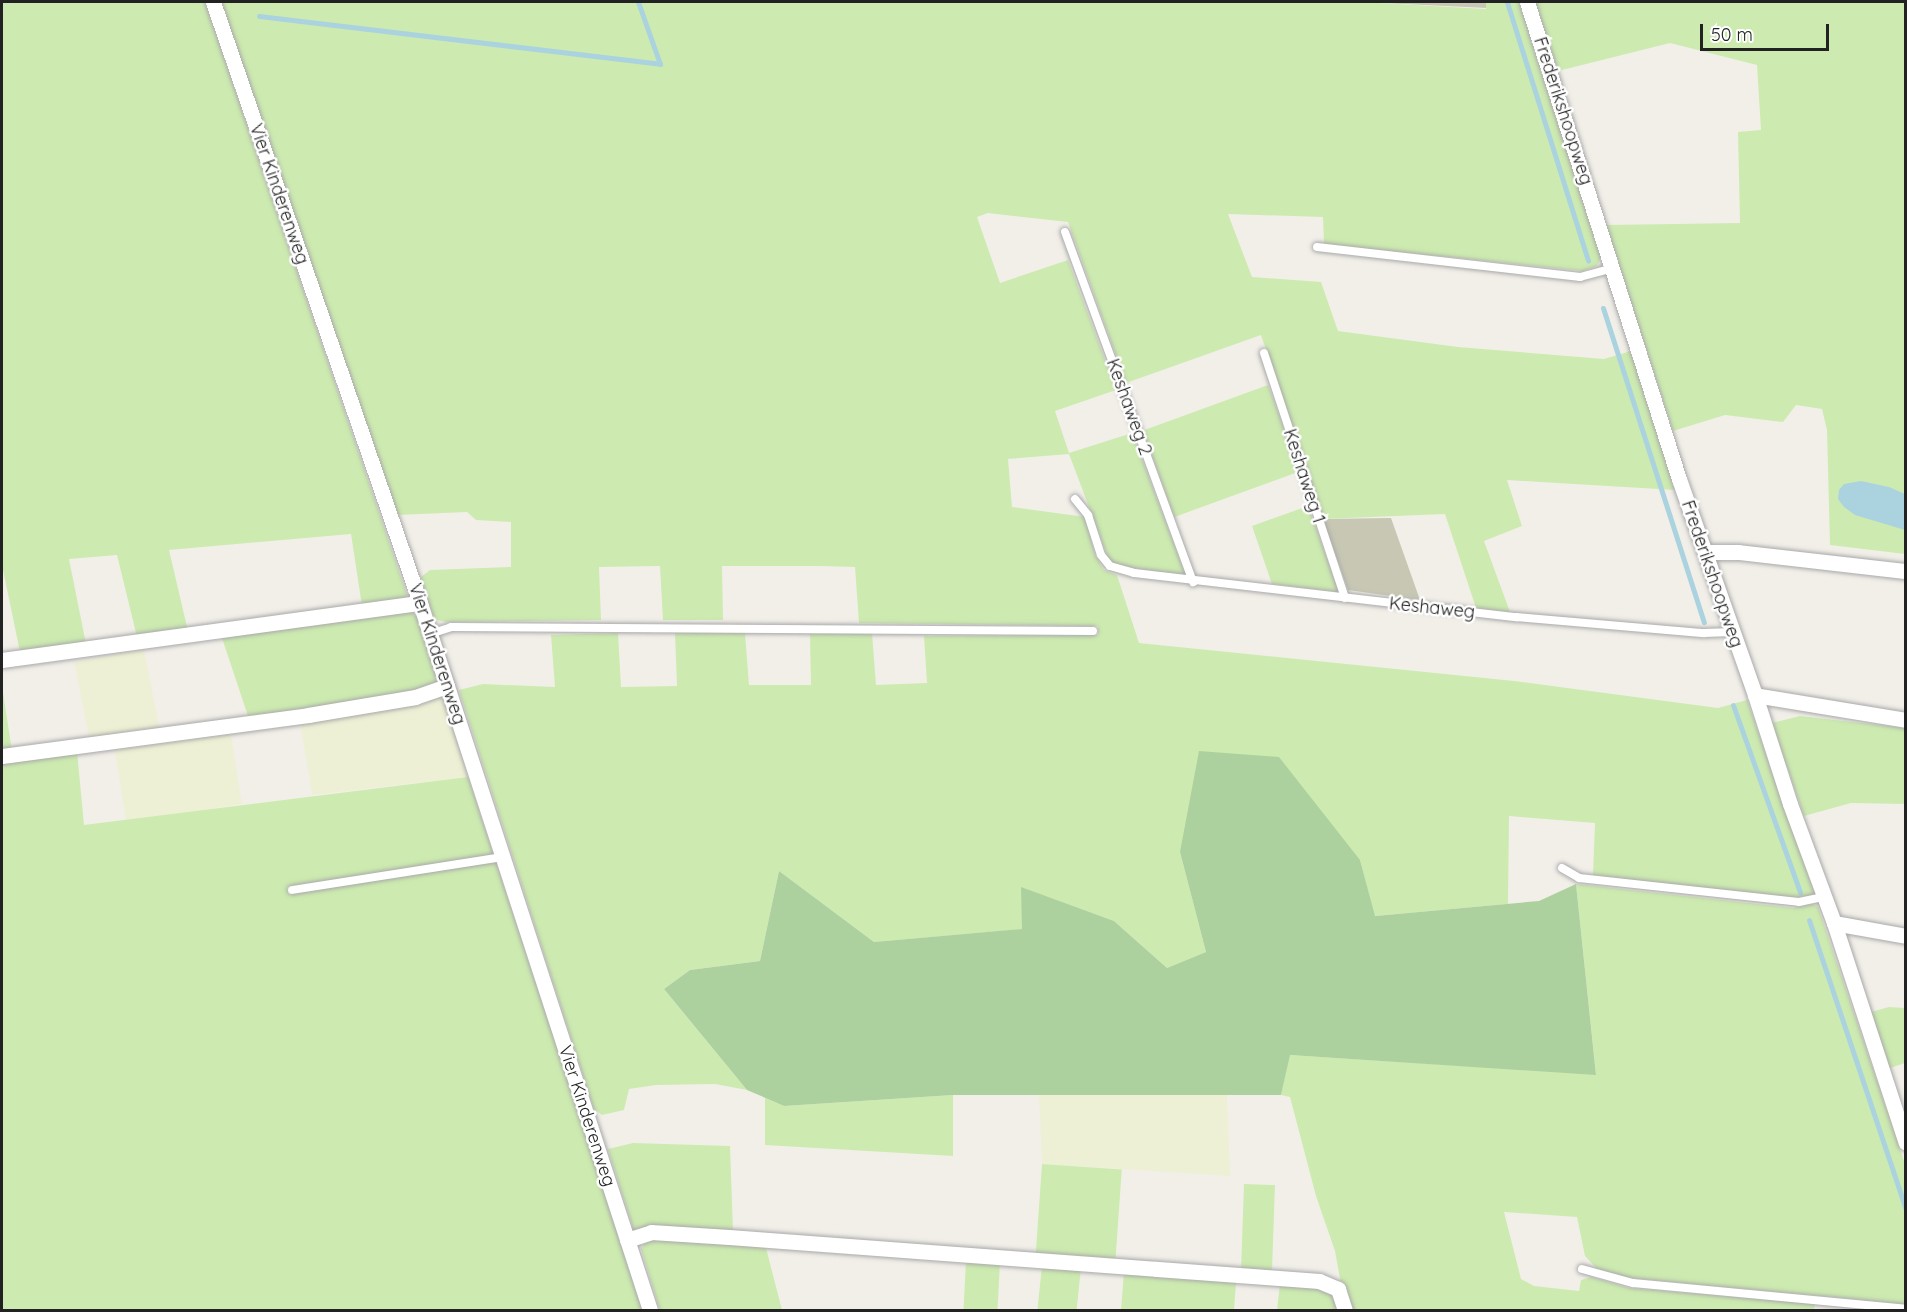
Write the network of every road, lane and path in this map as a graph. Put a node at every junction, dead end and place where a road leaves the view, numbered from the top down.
1 (213, 2) edge
2 (1527, 2) edge
3 (1065, 232) dead end
4 (1317, 247) dead end
5 (1613, 268) junction
6 (1264, 353) dead end
7 (1075, 499) dead end
8 (1705, 552) junction
9 (1905, 571) edge
10 (1193, 582) junction
11 (1345, 598) junction
12 (420, 603) junction
13 (1093, 631) dead end
14 (1732, 632) junction
15 (430, 634) junction
16 (2, 660) edge
17 (447, 686) junction
18 (1755, 695) junction
19 (1905, 720) edge
20 (2, 756) edge
21 (503, 857) junction
22 (1562, 868) dead end
23 (292, 890) dead end
24 (1823, 897) junction
25 (1834, 923) junction
26 (1905, 936) edge
27 (1905, 1143) edge
28 (627, 1240) junction
29 (1582, 1269) dead end
30 (1905, 1309) edge
31 (650, 1311) edge
32 (1345, 1311) edge

1 - 12 street, Vier Kinderenweg
2 - 5 street, Frederikshoopweg
3 - 10 lane, Keshaweg 2
4 - 5 lane
5 - 8 street, Frederikshoopweg
6 - 11 lane, Keshaweg 1
7 - 10 lane, Keshaweg
8 - 9 street
8 - 14 street, Frederikshoopweg
10 - 11 lane, Keshaweg
11 - 14 lane, Keshaweg
12 - 15 street, Vier Kinderenweg
12 - 16 street
13 - 15 lane
14 - 18 street, Frederikshoopweg
15 - 17 street, Vier Kinderenweg
17 - 20 street
17 - 21 street, Vier Kinderenweg
18 - 19 street
18 - 24 street, Frederikshoopweg
21 - 23 lane
21 - 28 street, Vier Kinderenweg
22 - 24 lane
24 - 25 street, Frederikshoopweg
25 - 26 street
25 - 27 street, Frederikshoopweg
28 - 31 street, Vier Kinderenweg
28 - 32 street
29 - 30 lane

